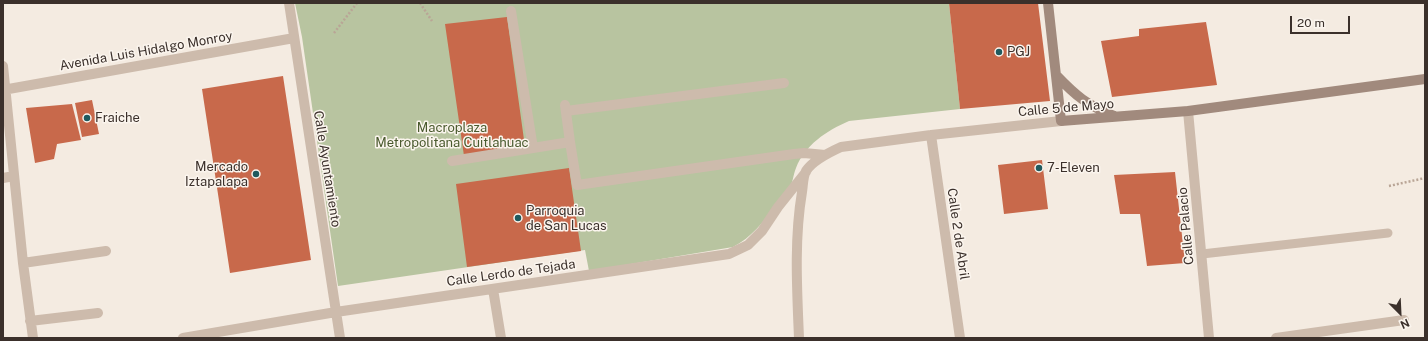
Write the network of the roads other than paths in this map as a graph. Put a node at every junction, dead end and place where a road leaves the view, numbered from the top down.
1 (289, 3) edge
2 (1048, 3) edge
3 (511, 11) dead end
4 (294, 38) junction
5 (3, 66) edge
6 (1056, 75) junction
7 (1425, 79) edge
8 (784, 83) dead end
9 (4, 90) edge
10 (1188, 111) junction
11 (1116, 117) junction
12 (1061, 121) junction
13 (931, 134) junction
14 (570, 142) junction
15 (533, 148) junction
16 (825, 155) junction
17 (452, 161) dead end
18 (806, 172) junction
19 (14, 176) junction
20 (3, 178) edge
21 (1388, 233) dead end
22 (106, 251) dead end
23 (1202, 254) junction
24 (23, 263) junction
25 (493, 290) junction
26 (336, 312) junction
27 (98, 313) dead end
28 (30, 320) junction
29 (1404, 320) dead end
30 (33, 338) edge
31 (183, 338) edge
32 (340, 338) edge
33 (501, 338) edge
34 (799, 338) edge
35 (960, 338) edge
36 (1209, 338) edge
37 (1276, 338) edge

1 - 4 street, Calle Ayuntamiento
2 - 6 street
3 - 15 street
4 - 9 street, Avenida Luis Hidalgo Monroy
4 - 26 street, Calle Ayuntamiento
5 - 9 street
6 - 11 street
6 - 12 street
7 - 10 street, Calle 5 de Mayo
8 - 14 street
9 - 19 street
10 - 11 street, Calle 5 de Mayo
10 - 23 street, Calle Palacio
11 - 12 street, Calle 5 de Mayo
12 - 13 street, Calle 5 de Mayo
13 - 16 street, Calle 5 de Mayo
13 - 35 street, Calle 2 de Abril
14 - 15 street
14 - 16 street
15 - 17 street
16 - 18 street, Calle 5 de Mayo
18 - 25 street, Calle Lerdo de Tejada
18 - 34 street
19 - 20 street
19 - 24 street
21 - 23 lane
22 - 24 street
23 - 36 street, Calle Palacio
24 - 28 street
25 - 26 street, Calle Lerdo de Tejada
25 - 33 street
26 - 31 street, Calle Lerdo de Tejada
26 - 32 street, Calle Ayuntamiento
27 - 28 street
28 - 30 street
29 - 37 street

